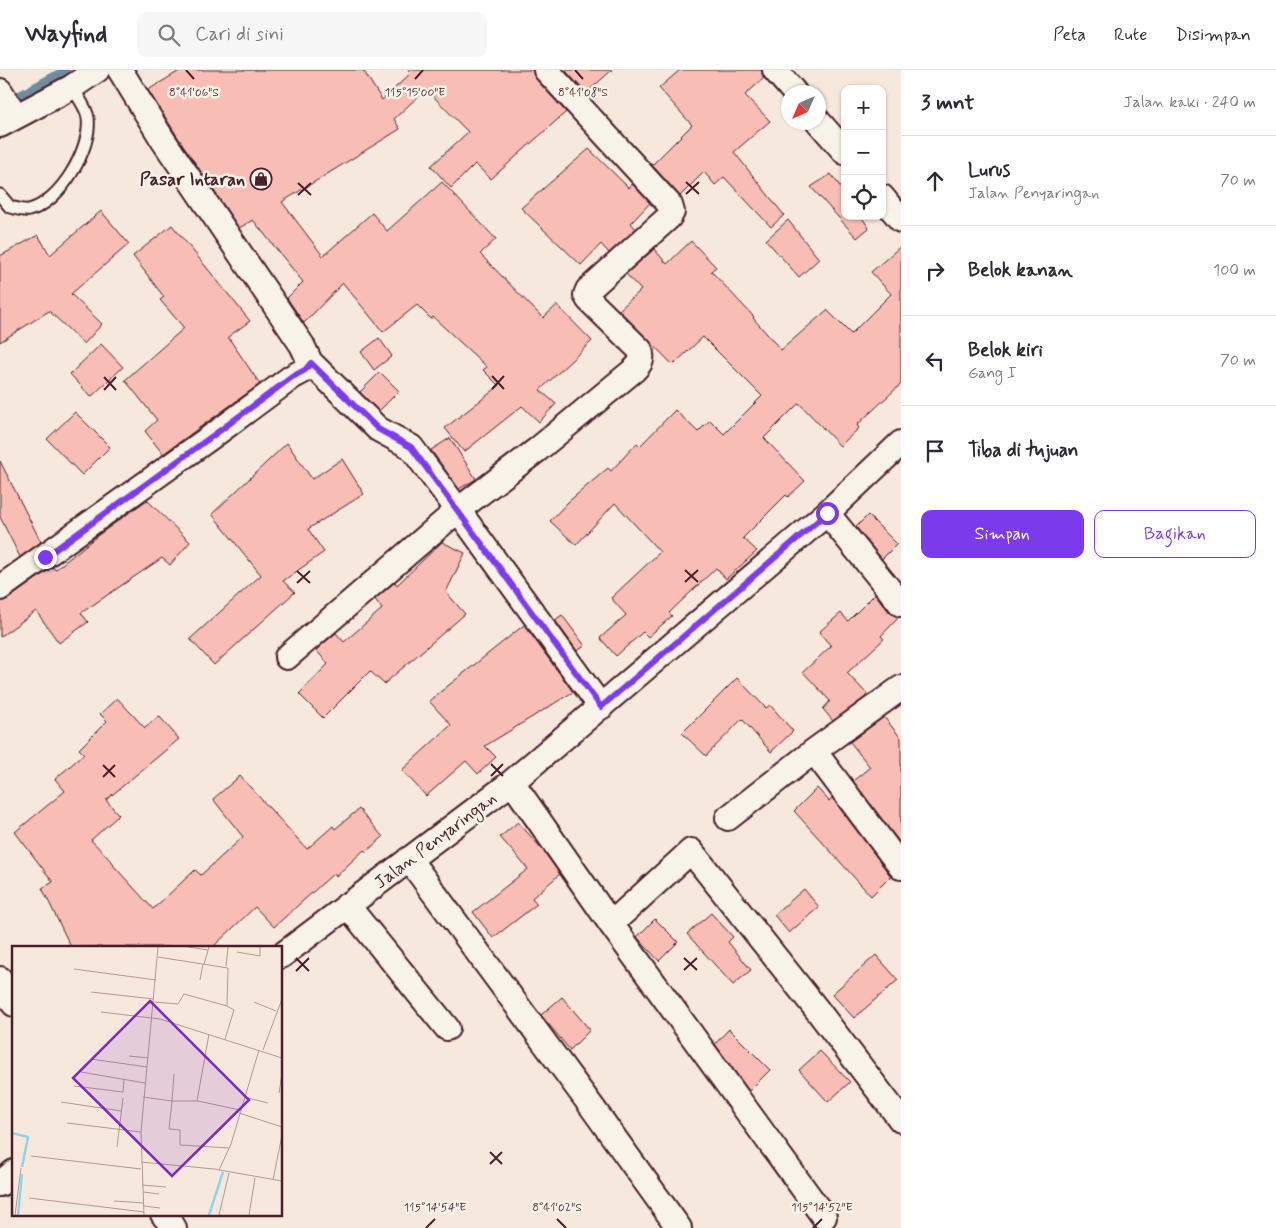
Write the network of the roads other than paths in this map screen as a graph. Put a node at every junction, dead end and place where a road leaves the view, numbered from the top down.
1 (97, 70) edge
2 (120, 70) edge
3 (546, 70) edge
4 (775, 70) edge
5 (788, 85) edge
6 (72, 87) junction
7 (0, 91) edge
8 (8, 121) edge
9 (826, 130) edge
10 (841, 147) edge
11 (0, 195) edge
12 (886, 202) edge
13 (901, 220) edge
14 (311, 363) junction
15 (901, 443) edge
16 (458, 510) junction
17 (827, 513) junction
18 (0, 588) edge
19 (901, 604) edge
20 (287, 657) dead end
21 (901, 688) edge
22 (601, 707) junction
23 (814, 751) junction
24 (512, 782) junction
25 (728, 818) dead end
26 (409, 859) junction
27 (901, 867) edge
28 (347, 906) junction
29 (611, 924) junction
30 (282, 955) edge
31 (0, 979) edge
32 (12, 1000) edge
33 (447, 1028) dead end
34 (901, 1120) edge
35 (12, 1174) edge
36 (0, 1184) edge
37 (165, 1216) edge
38 (824, 1217) dead end
39 (174, 1228) edge
40 (678, 1228) edge

1 - 6 street
2 - 14 street
3 - 16 street
4 - 5 street
6 - 8 street
6 - 11 lane
7 - 8 street
9 - 10 street
12 - 13 street
14 - 16 street
14 - 18 street
15 - 17 street, Jalan Penyaringan
16 - 20 street
16 - 22 street
17 - 19 street
17 - 22 street, Jalan Penyaringan
21 - 23 street
22 - 24 street, Jalan Penyaringan
23 - 25 street
23 - 27 street
24 - 26 street, Jalan Penyaringan
24 - 29 street
26 - 28 street, Jalan Penyaringan
26 - 40 street
28 - 30 street, Jalan Penyaringan
28 - 33 street
29 - 34 street
29 - 38 street
31 - 32 street
35 - 36 street
37 - 39 street

